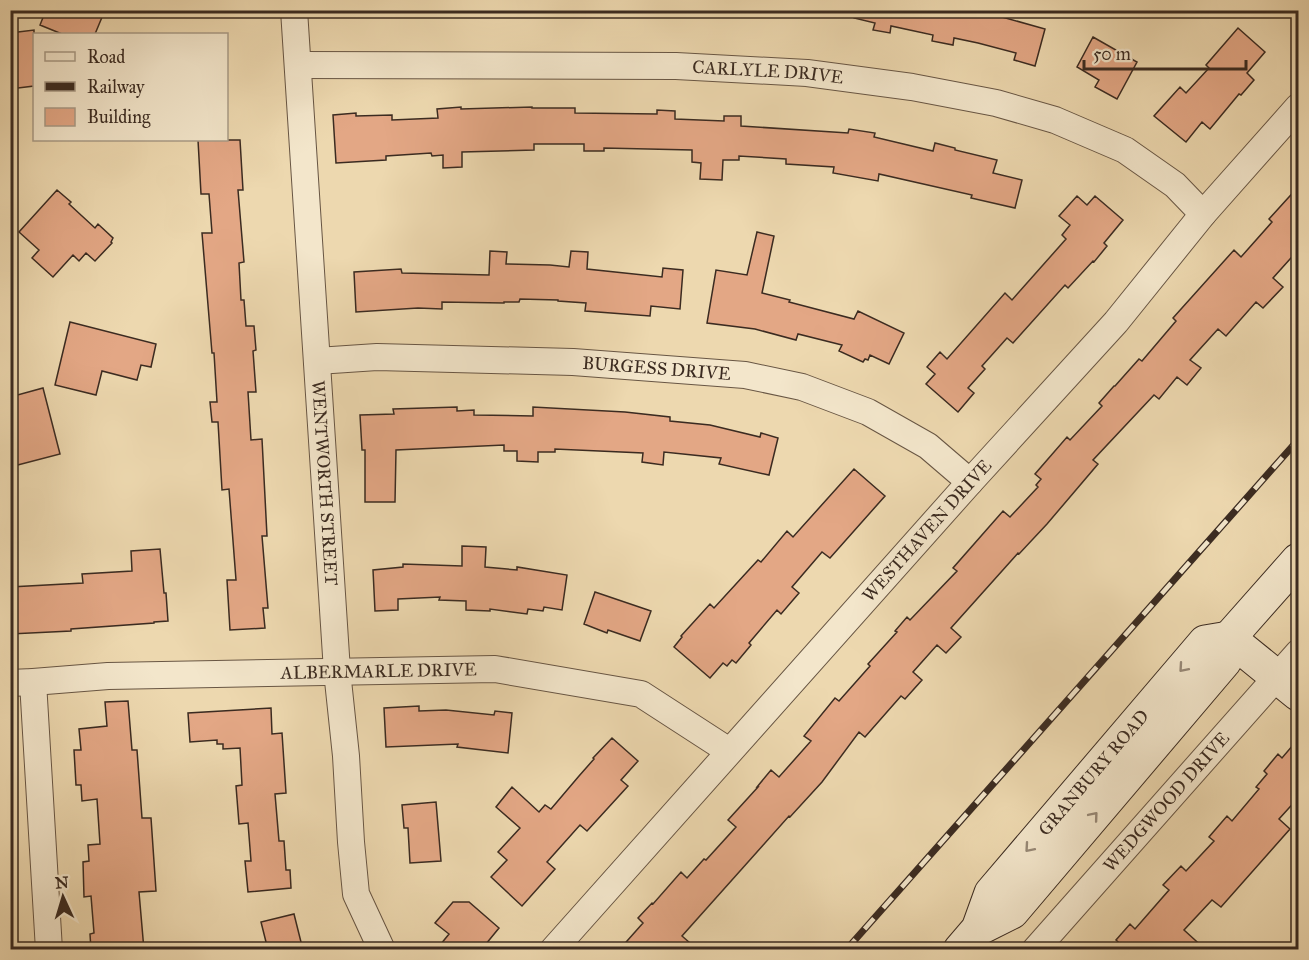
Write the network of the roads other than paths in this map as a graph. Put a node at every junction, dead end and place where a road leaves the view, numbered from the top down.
1 (294, 10) edge
2 (298, 65) junction
3 (1299, 107) edge
4 (1203, 214) junction
5 (317, 361) junction
6 (970, 482) junction
7 (1299, 560) edge
8 (1229, 638) junction
9 (338, 671) junction
10 (1292, 675) edge
11 (22, 683) edge
12 (729, 751) junction
13 (969, 939) edge
14 (49, 950) edge
15 (382, 950) edge
16 (553, 950) edge
17 (1035, 950) edge

1 - 2 street, WENTWORTH STREET
2 - 4 street, CARLYLE DRIVE
2 - 5 street, WENTWORTH STREET
3 - 4 street, WESTHAVEN DRIVE
4 - 6 street, WESTHAVEN DRIVE
5 - 6 street, BURGESS DRIVE
5 - 9 street, WENTWORTH STREET
6 - 12 street, WESTHAVEN DRIVE
7 - 8 main road, GRANBURY ROAD
8 - 10 main road
8 - 13 main road, GRANBURY ROAD
9 - 11 street, ALBERMARLE DRIVE
9 - 12 street, ALBERMARLE DRIVE
9 - 15 street, WENTWORTH STREET
10 - 17 street, WEDGWOOD DRIVE
11 - 14 street
12 - 16 street, WESTHAVEN DRIVE

